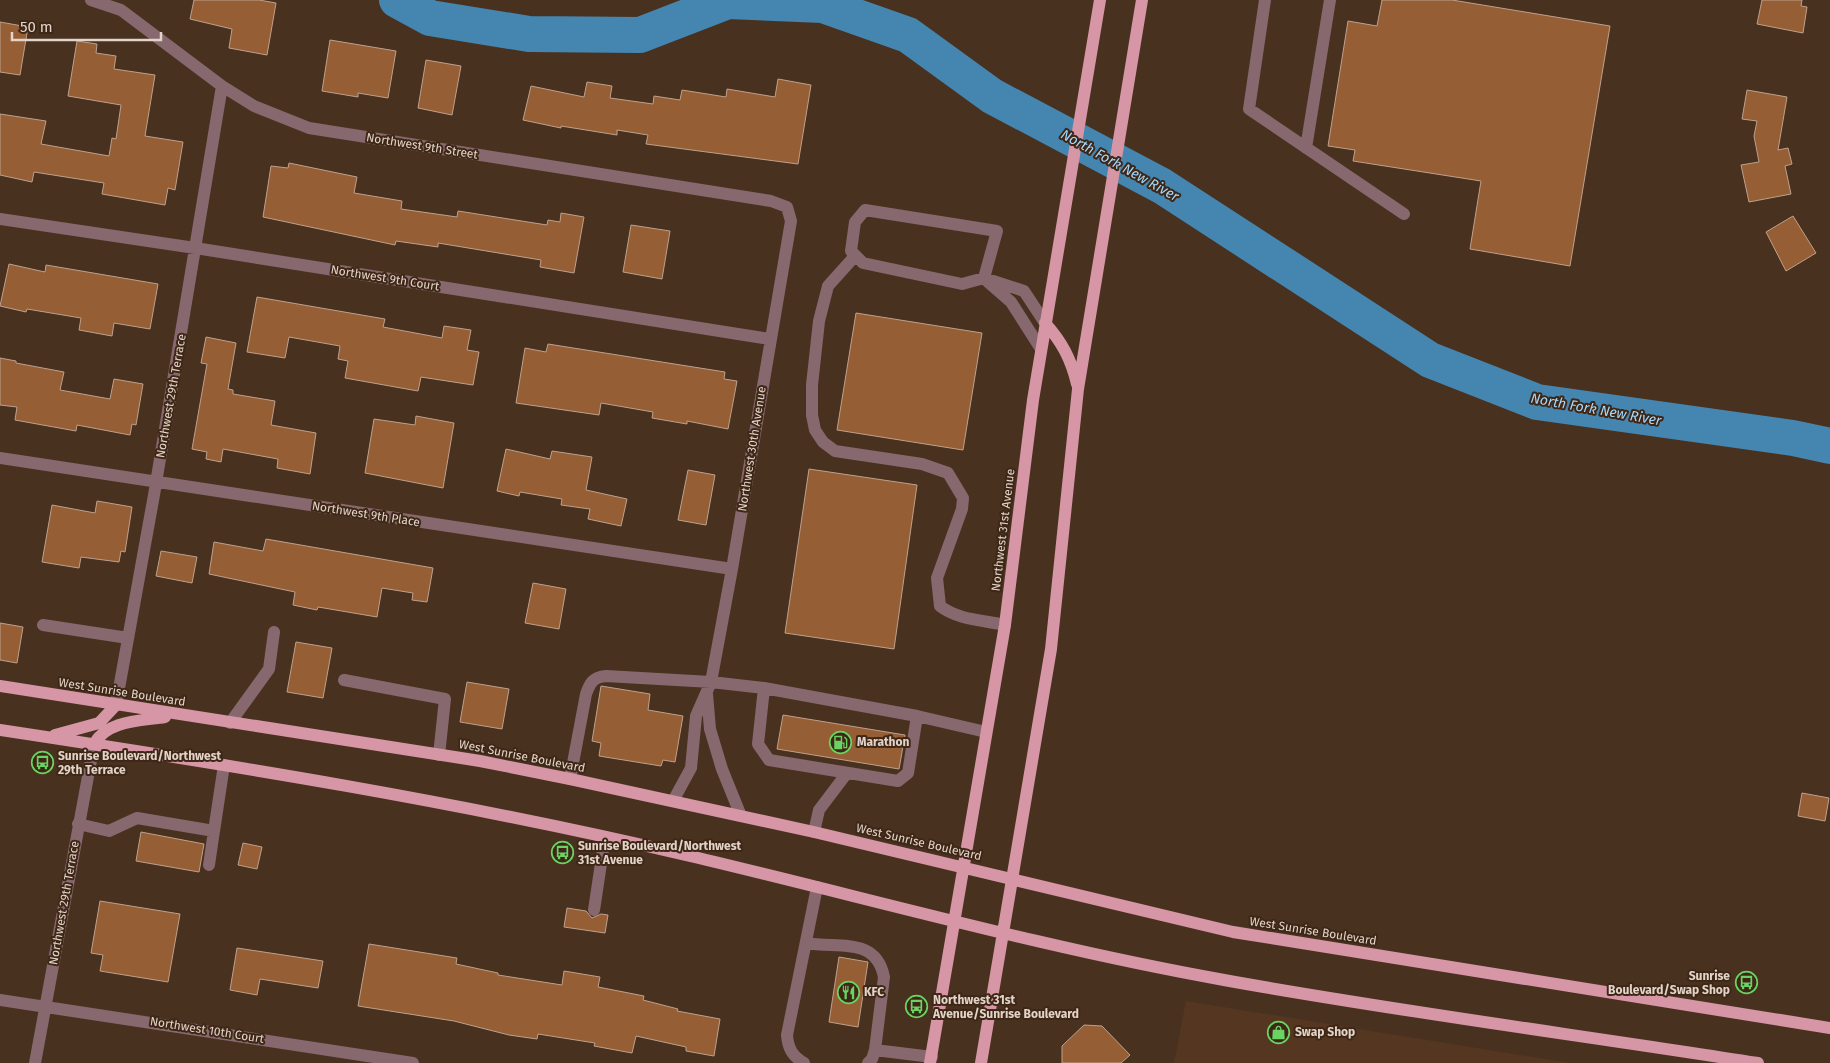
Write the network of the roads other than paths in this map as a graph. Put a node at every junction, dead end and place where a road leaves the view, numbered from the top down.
1 (91, 0) edge
2 (1100, 0) edge
3 (1142, 0) edge
4 (1266, 0) edge
5 (1330, 0) edge
6 (222, 86) junction
7 (1306, 148) junction
8 (787, 207) joint
9 (1404, 214) dead end
10 (0, 219) edge
11 (196, 248) junction
12 (855, 256) junction
13 (984, 278) junction
14 (1045, 322) junction
15 (770, 339) junction
16 (1041, 349) junction
17 (1078, 389) junction
18 (0, 458) edge
19 (156, 482) junction
20 (732, 569) junction
21 (1005, 624) junction
22 (43, 625) dead end
23 (274, 632) dead end
24 (128, 638) junction
25 (344, 680) dead end
26 (0, 686) edge
27 (709, 687) junction
28 (764, 688) junction
29 (116, 705) junction
30 (178, 714) junction
31 (918, 716) junction
32 (230, 723) junction
33 (0, 730) edge
34 (986, 732) junction
35 (47, 737) junction
36 (94, 744) junction
37 (439, 755) junction
38 (224, 765) junction
39 (847, 773) junction
40 (570, 779) junction
41 (673, 801) junction
42 (741, 816) junction
43 (78, 824) junction
44 (214, 831) junction
45 (814, 832) junction
46 (605, 837) junction
47 (209, 865) dead end
48 (964, 867) junction
49 (1013, 878) junction
50 (817, 887) junction
51 (594, 910) dead end
52 (955, 920) junction
53 (1004, 933) junction
54 (806, 943) junction
55 (0, 1000) edge
56 (46, 1007) junction
57 (1830, 1028) edge
58 (875, 1050) junction
59 (931, 1060) edge
60 (35, 1063) edge
61 (413, 1063) edge
62 (804, 1063) edge
63 (868, 1063) edge
64 (981, 1063) edge
65 (1758, 1063) edge

1 - 6 street, Northwest 9th Street
2 - 14 main road, Northwest 31st Avenue
3 - 17 main road
4 - 7 street
5 - 7 street
6 - 8 street, Northwest 9th Street
6 - 11 street, Northwest 29th Terrace
7 - 9 street
8 - 15 street, Northwest 30th Avenue
10 - 11 street, Northwest 9th Court
11 - 15 street, Northwest 9th Court
11 - 19 street, Northwest 29th Terrace
12 - 13 street
12 - 13 street
12 - 21 street
13 - 14 street
13 - 16 street
14 - 16 main road, Northwest 31st Avenue
14 - 17 main road
15 - 20 street, Northwest 30th Avenue
16 - 21 main road, Northwest 31st Avenue
17 - 49 main road
18 - 19 street, Northwest 9th Place
19 - 20 street, Northwest 9th Place
19 - 24 street, Northwest 29th Terrace
20 - 27 street, Northwest 30th Avenue
21 - 34 main road, Northwest 31st Avenue
22 - 24 street
23 - 32 street
24 - 29 street, Northwest 29th Terrace
25 - 37 street
26 - 29 main road, West Sunrise Boulevard
27 - 28 street
27 - 40 street
27 - 41 street, Northwest 30th Avenue
27 - 42 street, Northwest 30th Avenue
28 - 31 street
28 - 39 street
29 - 30 main road, West Sunrise Boulevard
29 - 35 main road
30 - 32 main road, West Sunrise Boulevard
30 - 36 main road
31 - 34 street
31 - 39 street
32 - 37 main road, West Sunrise Boulevard
33 - 35 main road
34 - 48 main road, Northwest 31st Avenue
35 - 36 main road
36 - 38 main road
36 - 43 street, Northwest 29th Terrace
37 - 40 main road, West Sunrise Boulevard
38 - 44 street
38 - 46 main road
39 - 45 street
40 - 41 main road, West Sunrise Boulevard
41 - 42 main road, West Sunrise Boulevard
42 - 45 main road, West Sunrise Boulevard
43 - 44 street
43 - 56 street, Northwest 29th Terrace
44 - 47 street
45 - 48 main road, West Sunrise Boulevard
46 - 50 main road
46 - 51 street
48 - 49 main road, West Sunrise Boulevard
48 - 52 main road, Northwest 31st Avenue
49 - 53 main road
49 - 57 main road, West Sunrise Boulevard
50 - 52 main road
50 - 54 street
52 - 53 main road
52 - 59 main road, Northwest 31st Avenue
53 - 64 main road
53 - 65 main road
54 - 58 street
54 - 62 street
55 - 56 street, Northwest 10th Court
56 - 60 street, Northwest 29th Terrace
56 - 61 street, Northwest 10th Court
58 - 59 street
58 - 63 street

